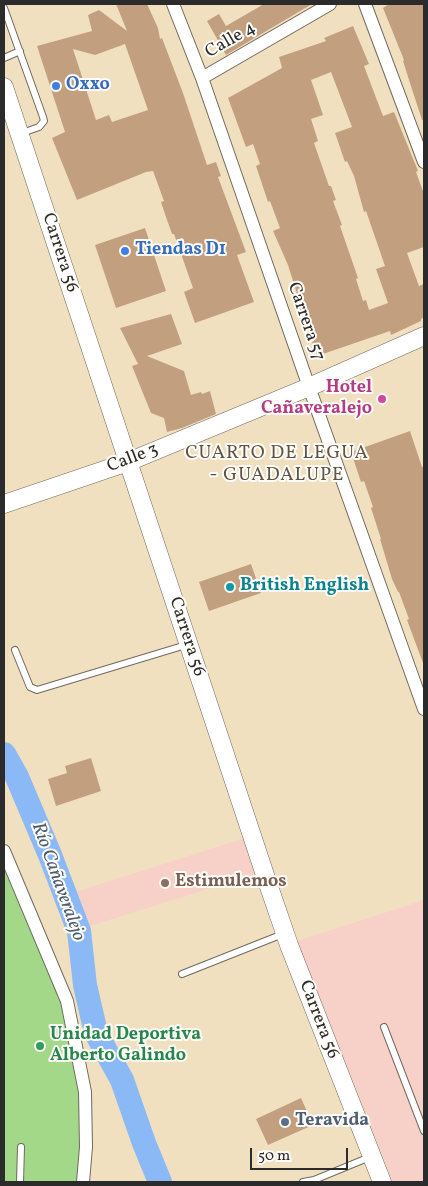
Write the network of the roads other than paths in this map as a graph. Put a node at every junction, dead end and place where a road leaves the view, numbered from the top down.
1 (173, 4) edge
2 (330, 4) edge
3 (365, 4) edge
4 (4, 8) edge
5 (20, 52) junction
6 (4, 58) edge
7 (202, 78) junction
8 (4, 87) edge
9 (20, 134) junction
10 (424, 162) edge
11 (424, 336) edge
12 (309, 388) junction
13 (128, 462) junction
14 (4, 504) edge
15 (188, 644) junction
16 (15, 650) dead end
17 (424, 709) edge
18 (4, 851) edge
19 (285, 934) junction
20 (182, 974) dead end
21 (384, 1027) dead end
22 (424, 1131) edge
23 (21, 1147) dead end
24 (372, 1157) junction
25 (20, 1182) edge
26 (84, 1182) edge
27 (303, 1182) edge
28 (382, 1182) edge

1 - 7 street, Carrera 57
2 - 7 street, Calle 4
3 - 10 street
4 - 5 lane
5 - 6 lane
5 - 9 lane
7 - 12 street, Carrera 57
8 - 9 street, Carrera 56
9 - 13 street, Carrera 56
11 - 12 street, Calle 3
12 - 13 street, Calle 3
12 - 17 street, Carrera 57
13 - 14 street, Calle 3
13 - 15 street, Carrera 56
15 - 16 lane
15 - 19 street, Carrera 56
18 - 26 street
19 - 20 lane
19 - 24 street, Carrera 56
21 - 22 lane
23 - 25 lane
24 - 27 lane
24 - 28 street, Carrera 56

